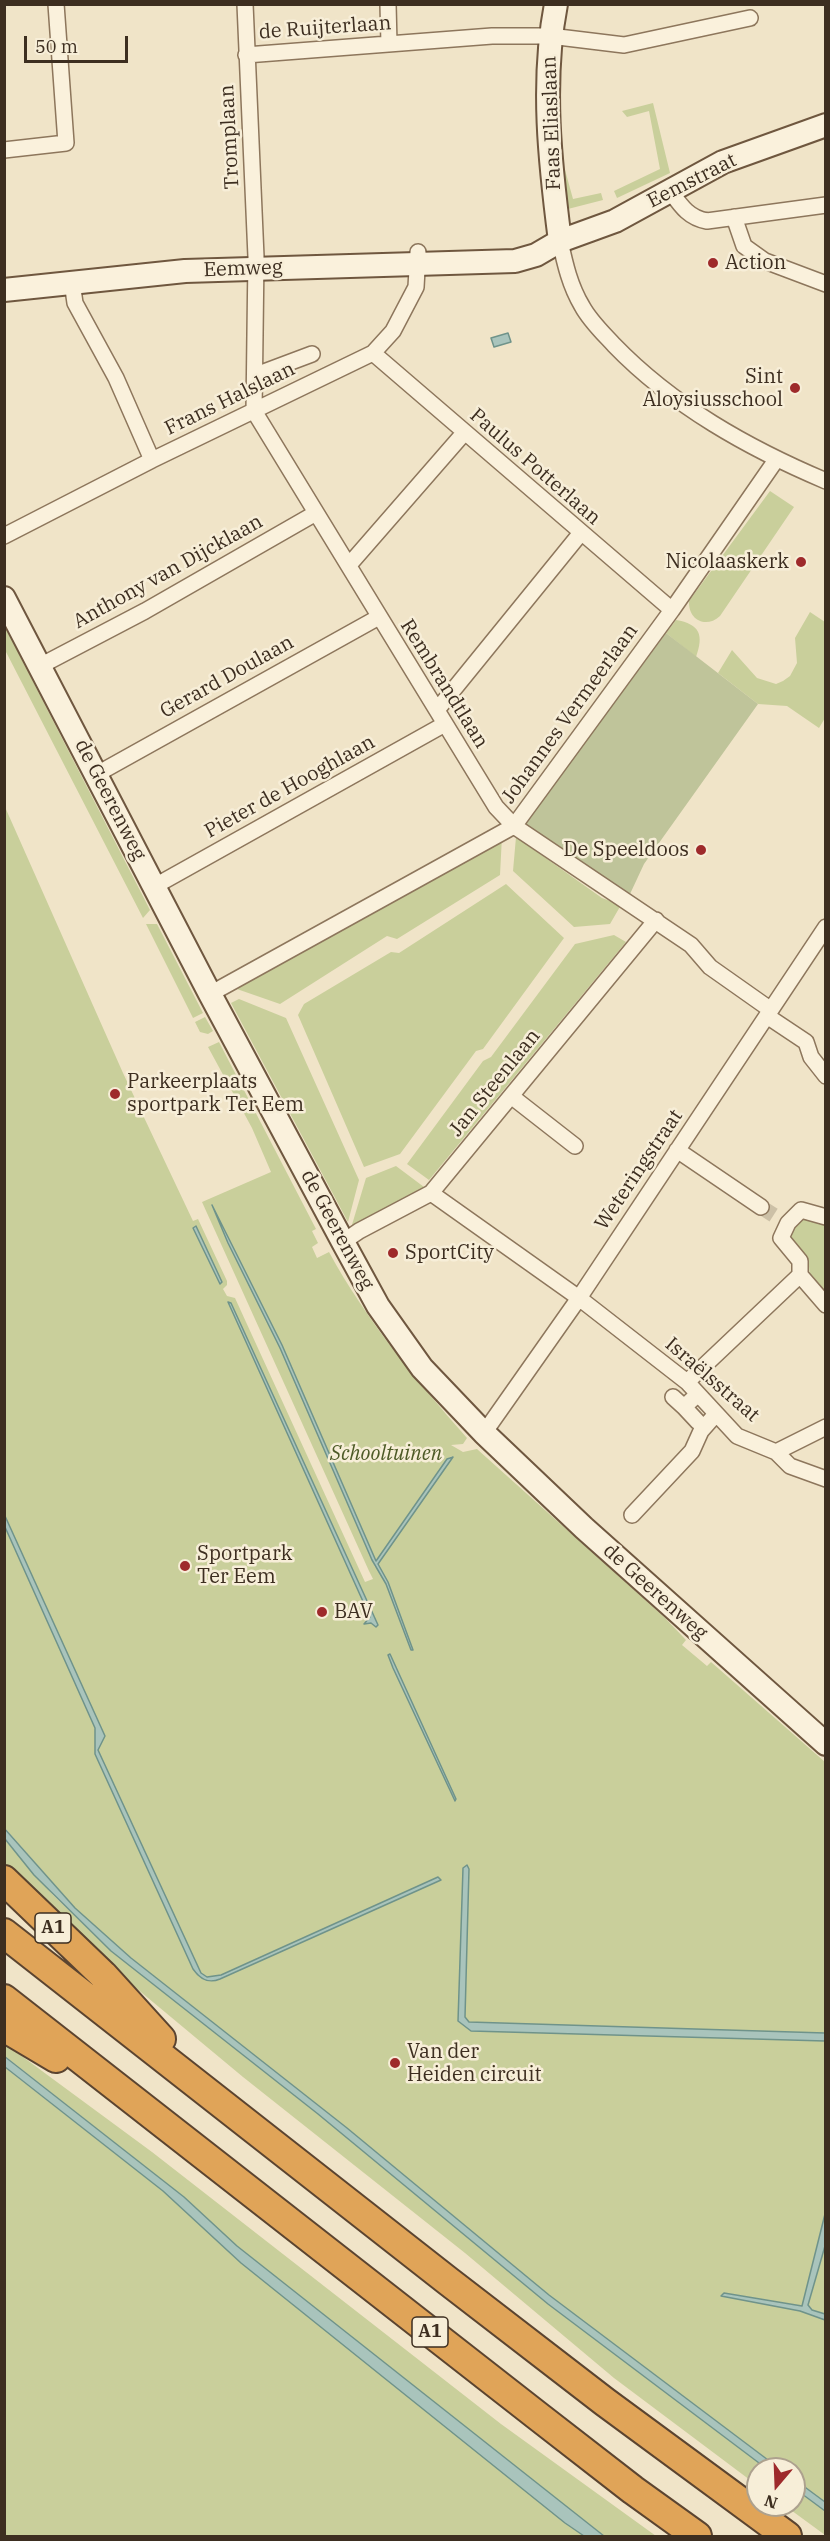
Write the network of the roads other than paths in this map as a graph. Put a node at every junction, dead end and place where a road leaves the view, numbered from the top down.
1 (56, 4) edge
2 (245, 4) edge
3 (388, 4) edge
4 (556, 4) edge
5 (750, 18) dead end
6 (550, 36) junction
7 (389, 44) junction
8 (246, 55) junction
9 (825, 125) edge
10 (4, 150) edge
11 (671, 192) junction
12 (825, 205) edge
13 (734, 217) junction
14 (560, 241) junction
15 (418, 257) junction
16 (256, 268) junction
17 (72, 282) junction
18 (825, 284) edge
19 (4, 290) edge
20 (373, 353) junction
21 (312, 354) dead end
22 (256, 375) junction
23 (254, 411) junction
24 (464, 433) junction
25 (152, 460) junction
26 (776, 460) junction
27 (825, 482) edge
28 (316, 513) junction
29 (580, 534) junction
30 (4, 536) edge
31 (349, 565) junction
32 (4, 598) edge
33 (672, 610) junction
34 (379, 617) junction
35 (40, 666) junction
36 (437, 710) junction
37 (446, 724) junction
38 (97, 774) junction
39 (514, 826) junction
40 (155, 886) junction
41 (656, 921) junction
42 (825, 927) edge
43 (210, 994) junction
44 (769, 1013) junction
45 (825, 1076) edge
46 (512, 1096) junction
47 (575, 1146) dead end
48 (677, 1150) junction
49 (431, 1193) junction
50 (761, 1207) tunnel mouth
51 (825, 1217) edge
52 (343, 1242) junction
53 (800, 1275) junction
54 (579, 1298) junction
55 (825, 1305) edge
56 (693, 1388) junction
57 (716, 1414) junction
58 (698, 1422) dead end
59 (825, 1427) edge
60 (484, 1433) junction
61 (776, 1452) junction
62 (825, 1479) edge
63 (632, 1515) dead end
64 (825, 1744) edge
65 (4, 1880) edge
66 (4, 1933) edge
67 (4, 1999) edge
68 (4, 2027) edge
69 (214, 2097) junction
70 (166, 2125) junction
71 (698, 2536) edge
72 (787, 2536) edge

1 - 10 street
2 - 8 street, Tromplaan
3 - 7 street
4 - 6 main road, Faas Eliaslaan
5 - 6 street, de Ruijterlaan
6 - 7 street, de Ruijterlaan
6 - 14 main road, Faas Eliaslaan
7 - 8 street, de Ruijterlaan
8 - 16 street, Tromplaan
9 - 11 main road, Eemstraat
11 - 13 street
11 - 14 main road, Eemstraat
12 - 13 street
13 - 18 street
14 - 15 main road, Eemweg
14 - 26 street
15 - 16 main road, Eemweg
15 - 20 street, Frans Halslaan
16 - 17 main road, Eemweg
16 - 22 street
17 - 19 main road, Eemweg
17 - 25 street
20 - 23 street, Frans Halslaan
20 - 24 street, Paulus Potterlaan
21 - 22 street
22 - 23 street
23 - 25 street, Frans Halslaan
23 - 28 street, Rembrandtlaan
24 - 29 street, Paulus Potterlaan
24 - 31 street
25 - 30 street, Frans Halslaan
26 - 27 street
26 - 33 street, Johannes Vermeerlaan
28 - 31 street, Rembrandtlaan
28 - 35 street, Anthony van Dijcklaan
29 - 33 street, Paulus Potterlaan
29 - 36 street
31 - 34 street, Rembrandtlaan
32 - 35 main road, de Geerenweg
33 - 39 street, Johannes Vermeerlaan
34 - 36 street, Rembrandtlaan
34 - 38 street, Gerard Doulaan
35 - 38 main road, de Geerenweg
36 - 37 street, Rembrandtlaan
37 - 39 street, Rembrandtlaan
37 - 40 street, Pieter de Hooghlaan
38 - 40 main road, de Geerenweg
39 - 41 street, Rembrandtlaan
39 - 43 street, Johannes Vermeerlaan
40 - 43 main road, de Geerenweg
41 - 44 street, Rembrandtlaan
41 - 46 street, Jan Steenlaan
42 - 44 street, Weteringstraat
43 - 52 main road, de Geerenweg
44 - 45 street, Rembrandtlaan
44 - 48 street, Weteringstraat
46 - 47 street
46 - 49 street, Jan Steenlaan
48 - 50 street
48 - 54 street, Weteringstraat
49 - 52 street, Jan Steenlaan
49 - 54 street, Israëlsstraat
51 - 53 street
52 - 60 main road, de Geerenweg
53 - 55 street
53 - 56 street
54 - 56 street, Israëlsstraat
54 - 60 street, Weteringstraat
56 - 57 street, Israëlsstraat
56 - 58 street
57 - 61 street, Israëlsstraat
57 - 63 street
59 - 61 street
60 - 64 main road, de Geerenweg
61 - 62 street, Israëlsstraat
65 - 69 highway, A1
66 - 69 highway, A1
67 - 70 highway, A1
68 - 70 highway, A1
69 - 72 highway, A1
70 - 71 highway, A1

